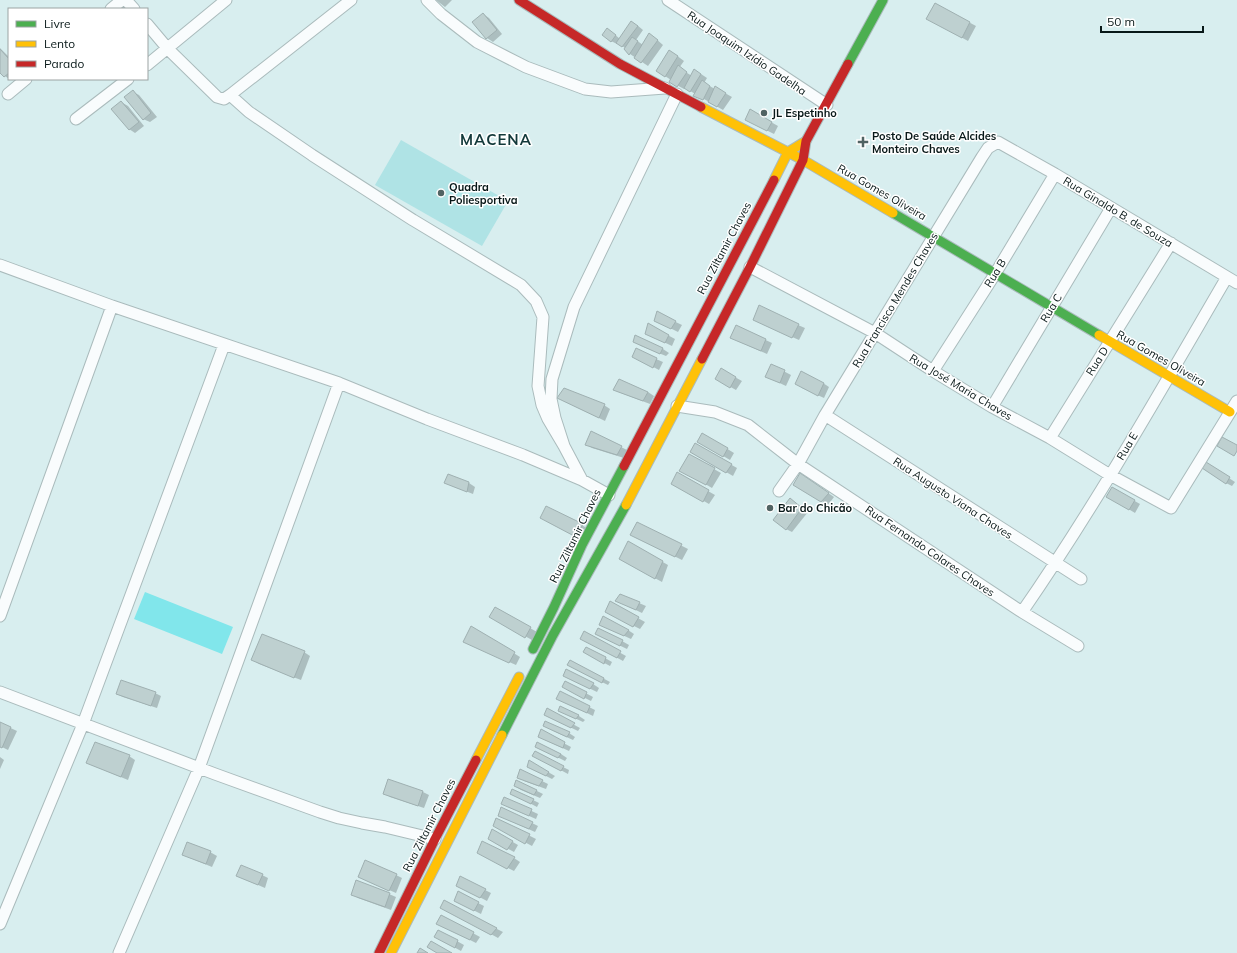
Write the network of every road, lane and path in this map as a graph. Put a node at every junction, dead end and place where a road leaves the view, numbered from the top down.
1 (122, 0) edge
2 (126, 0) edge
3 (226, 0) edge
4 (351, 0) edge
5 (428, 0) edge
6 (518, 0) edge
7 (668, 0) edge
8 (883, 0) edge
9 (112, 8) edge
10 (133, 8) edge
11 (148, 25) edge
12 (168, 48) junction
13 (148, 64) edge
14 (25, 80) edge
15 (127, 80) edge
16 (665, 88) junction
17 (8, 94) dead end
18 (677, 94) junction
19 (230, 96) junction
20 (826, 105) junction
21 (76, 119) dead end
22 (806, 141) junction
23 (998, 142) joint
24 (788, 152) junction
25 (803, 160) junction
26 (1055, 174) junction
27 (1111, 208) junction
28 (934, 237) junction
29 (1171, 243) junction
30 (0, 265) edge
31 (750, 268) junction
32 (995, 274) junction
33 (1227, 277) junction
34 (1237, 283) edge
35 (112, 306) junction
36 (1052, 307) junction
37 (875, 333) junction
38 (1109, 341) junction
39 (224, 345) junction
40 (933, 371) junction
41 (1170, 376) junction
42 (339, 383) junction
43 (1237, 401) edge
44 (677, 406) junction
45 (992, 407) junction
46 (1230, 412) junction
47 (825, 415) junction
48 (1050, 438) junction
49 (564, 446) junction
50 (798, 464) junction
51 (1110, 475) junction
52 (582, 480) junction
53 (779, 491) dead end
54 (609, 495) junction
55 (582, 546) junction
56 (600, 553) junction
57 (1055, 564) junction
58 (1081, 579) dead end
59 (1022, 612) junction
60 (0, 616) edge
61 (1078, 646) dead end
62 (531, 654) dead end
63 (524, 667) dead end
64 (0, 692) edge
65 (83, 724) junction
66 (199, 768) junction
67 (468, 776) junction
68 (479, 780) junction
69 (435, 839) junction
70 (0, 924) edge
71 (119, 953) edge
72 (379, 953) edge
73 (391, 953) edge

1 - 9 street
2 - 10 street
3 - 12 street
4 - 19 street
5 - 16 street
6 - 16 street, Rua Gomes Oliveira
7 - 20 street, Rua Joaquim Izídio Gadelha
8 - 20 street
11 - 12 street
12 - 13 street
12 - 19 street
14 - 17 street
15 - 21 street
16 - 18 street, Rua Gomes Oliveira
18 - 24 street, Rua Gomes Oliveira
18 - 49 street
19 - 49 street
20 - 22 street
22 - 24 street
22 - 25 street
23 - 26 street, Rua Ginaldo B. de Souza
23 - 28 street, Rua Francisco Mendes Chaves
24 - 25 street, Rua Gomes Oliveira
24 - 54 street, Rua Ziltamir Chaves
25 - 28 street, Rua Gomes Oliveira
25 - 31 street
26 - 27 street, Rua Ginaldo B. de Souza
26 - 32 street, Rua B
27 - 29 street, Rua Ginaldo B. de Souza
27 - 36 street, Rua C
28 - 32 street, Rua Gomes Oliveira
28 - 37 street, Rua Francisco Mendes Chaves
29 - 33 street, Rua Ginaldo B. de Souza
29 - 38 street, Rua D
30 - 35 street
31 - 37 street, Rua José Maria Chaves
31 - 44 street
32 - 36 street, Rua Gomes Oliveira
32 - 40 street, Rua B
33 - 34 street, Rua Ginaldo B. de Souza
33 - 41 street, Rua E
35 - 39 street
35 - 60 street
36 - 38 street, Rua Gomes Oliveira
36 - 45 street, Rua C
37 - 40 street, Rua José Maria Chaves
37 - 47 street, Rua Francisco Mendes Chaves
38 - 41 street, Rua Gomes Oliveira
38 - 48 street, Rua D
39 - 42 street
39 - 65 street
40 - 45 street, Rua José Maria Chaves
41 - 46 street, Rua Gomes Oliveira
41 - 51 street, Rua E
42 - 52 street
42 - 66 street
43 - 46 street
44 - 50 street, Rua Fernando Colares Chaves
44 - 56 street
45 - 48 street, Rua José Maria Chaves
46 - 51 street, Rua José Maria Chaves
47 - 50 street, Rua Francisco Mendes Chaves
47 - 57 street, Rua Augusto Viana Chaves
48 - 51 street, Rua José Maria Chaves
49 - 52 street
50 - 53 street, Rua Francisco Mendes Chaves
50 - 59 street, Rua Fernando Colares Chaves
51 - 57 street, Rua E
52 - 54 street
54 - 55 street, Rua Ziltamir Chaves
55 - 56 street
55 - 62 street, Rua Ziltamir Chaves
56 - 68 street
57 - 58 street, Rua Augusto Viana Chaves
57 - 59 street, Rua E
59 - 61 street, Rua Fernando Colares Chaves
63 - 67 street, Rua Ziltamir Chaves
64 - 65 street
65 - 66 street
65 - 70 street
66 - 69 street
66 - 71 street
67 - 68 street
67 - 69 street, Rua Ziltamir Chaves
68 - 73 street
69 - 72 street, Rua Ziltamir Chaves

